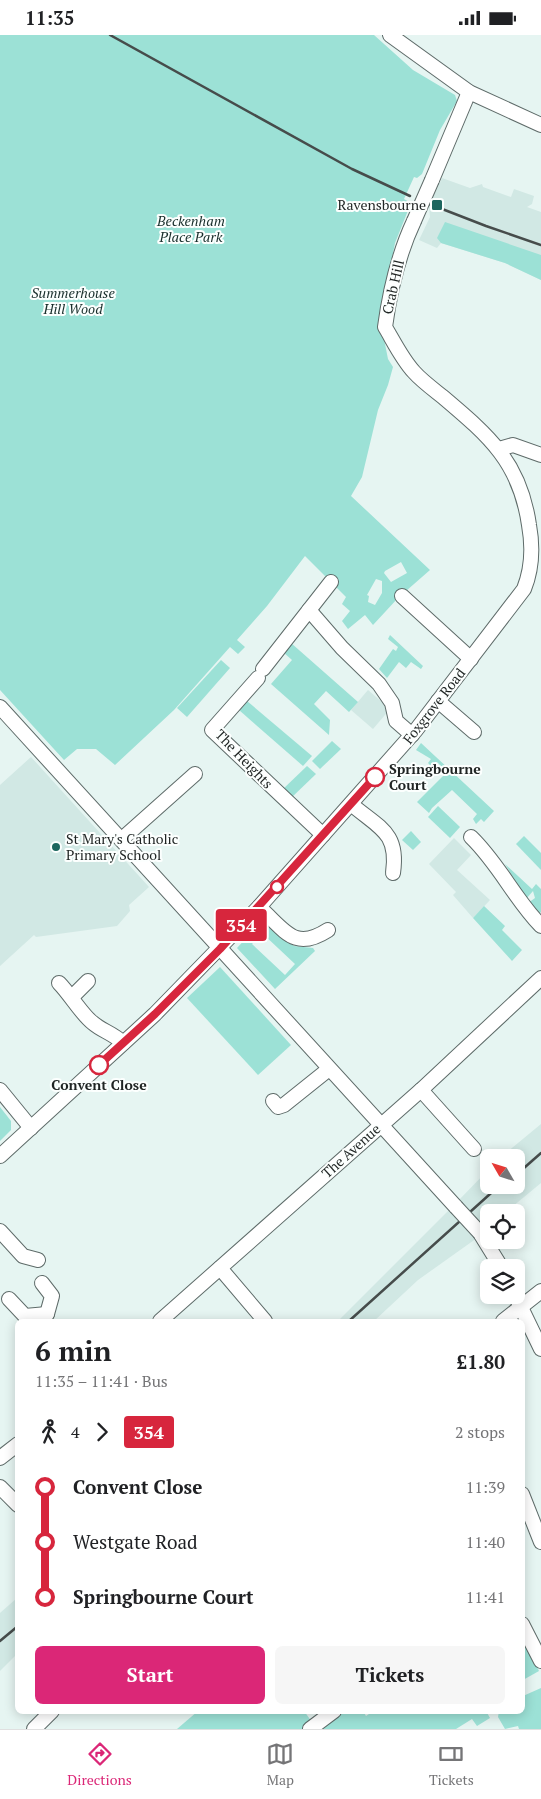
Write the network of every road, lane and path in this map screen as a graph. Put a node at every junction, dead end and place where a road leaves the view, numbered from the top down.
1 (390, 35) edge
2 (469, 92) junction
3 (541, 125) edge
4 (499, 449) junction
5 (541, 455) edge
6 (331, 582) dead end
7 (402, 596) dead end
8 (309, 610) junction
9 (471, 659) junction
10 (438, 701) junction
11 (0, 707) edge
12 (474, 732) dead end
13 (412, 735) junction
14 (194, 773) dead end
15 (351, 804) junction
16 (323, 835) junction
17 (471, 837) dead end
18 (122, 839) junction
19 (393, 873) dead end
20 (259, 907) junction
21 (541, 926) edge
22 (328, 929) dead end
23 (220, 949) junction
24 (541, 978) edge
25 (88, 981) dead end
26 (59, 983) dead end
27 (72, 996) junction
28 (123, 1043) junction
29 (329, 1069) junction
30 (0, 1090) edge
31 (421, 1090) junction
32 (273, 1101) dead end
33 (380, 1125) junction
34 (31, 1128) junction
35 (474, 1149) dead end
36 (0, 1156) edge
37 (0, 1231) edge
38 (496, 1259) edge
39 (38, 1261) dead end
40 (220, 1268) junction
41 (42, 1283) dead end
42 (541, 1291) edge
43 (525, 1298) edge
44 (9, 1299) dead end
45 (517, 1304) edge
46 (520, 1304) edge
47 (50, 1318) edge
48 (162, 1319) edge
49 (263, 1319) edge
50 (505, 1319) edge
51 (541, 1349) edge
52 (15, 1446) edge
53 (0, 1458) edge
54 (0, 1487) edge
55 (15, 1502) edge
56 (525, 1502) edge
57 (541, 1542) edge
58 (525, 1630) edge
59 (541, 1661) edge
60 (49, 1714) edge
61 (328, 1714) edge
62 (34, 1729) edge
63 (310, 1729) edge

1 - 2 street
2 - 3 street
2 - 4 street, Crab Hill, bridge
4 - 5 street
4 - 9 street, Foxgrove Road
6 - 8 street, The Heights
7 - 9 street
8 - 13 street
8 - 16 street, The Heights
9 - 10 street, Foxgrove Road
10 - 12 street
10 - 13 street, Foxgrove Road
11 - 18 street
13 - 15 street, Foxgrove Road
14 - 18 street
15 - 16 street, Foxgrove Road
15 - 19 street
16 - 20 street, Foxgrove Road
17 - 21 street
18 - 23 street
20 - 22 street
20 - 23 street, Foxgrove Road
23 - 28 street, Foxgrove Road
23 - 29 street
24 - 31 street, The Avenue
25 - 27 street
26 - 27 street
27 - 28 street
28 - 34 street, Foxgrove Road
29 - 32 street
29 - 33 street
30 - 34 street
31 - 33 street, The Avenue
31 - 35 street
33 - 38 street, bridge
33 - 40 street, The Avenue
34 - 36 street, Foxgrove Road
37 - 39 street
40 - 48 street, The Avenue
40 - 49 street
41 - 47 street
42 - 43 street
44 - 47 street
45 - 50 street
46 - 51 street
52 - 53 street
54 - 55 street
56 - 57 street
58 - 59 street
60 - 62 street
61 - 63 street

